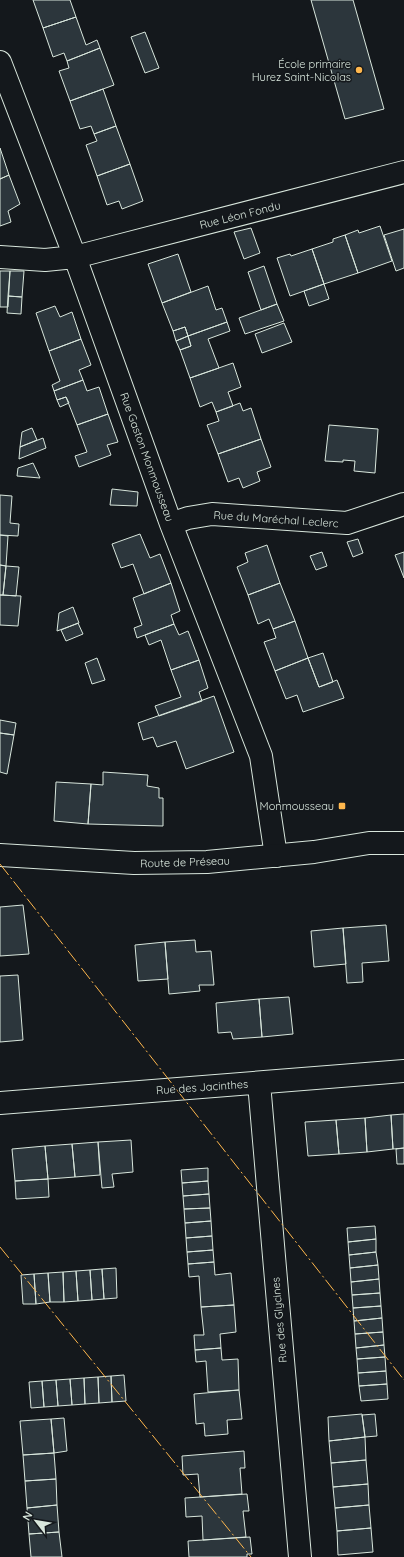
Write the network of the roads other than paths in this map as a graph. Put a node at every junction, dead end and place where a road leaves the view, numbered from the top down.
1 (0, 62) edge
2 (404, 172) edge
3 (0, 257) edge
4 (75, 258) junction
5 (404, 504) edge
6 (171, 524) junction
7 (404, 832) edge
8 (369, 843) junction
9 (404, 843) edge
10 (0, 855) edge
11 (276, 856) junction
12 (404, 1071) edge
13 (259, 1083) junction
14 (0, 1103) edge
15 (300, 1557) edge

1 - 4 street, Rue Gaston Monmousseau
2 - 4 street, Rue Léon Fondu
3 - 4 street, Rue Léon Fondu
4 - 6 street, Rue Gaston Monmousseau
5 - 6 street, Rue du Maréchal Leclerc
6 - 11 street, Rue Gaston Monmousseau
7 - 8 street, Route de Préseau
8 - 9 street, Route de Préseau
8 - 11 street, Route de Préseau
10 - 11 street, Route de Préseau
12 - 13 street, Rue des Jacinthes
13 - 14 street, Rue des Jacinthes
13 - 15 street, Rue des Glycines

